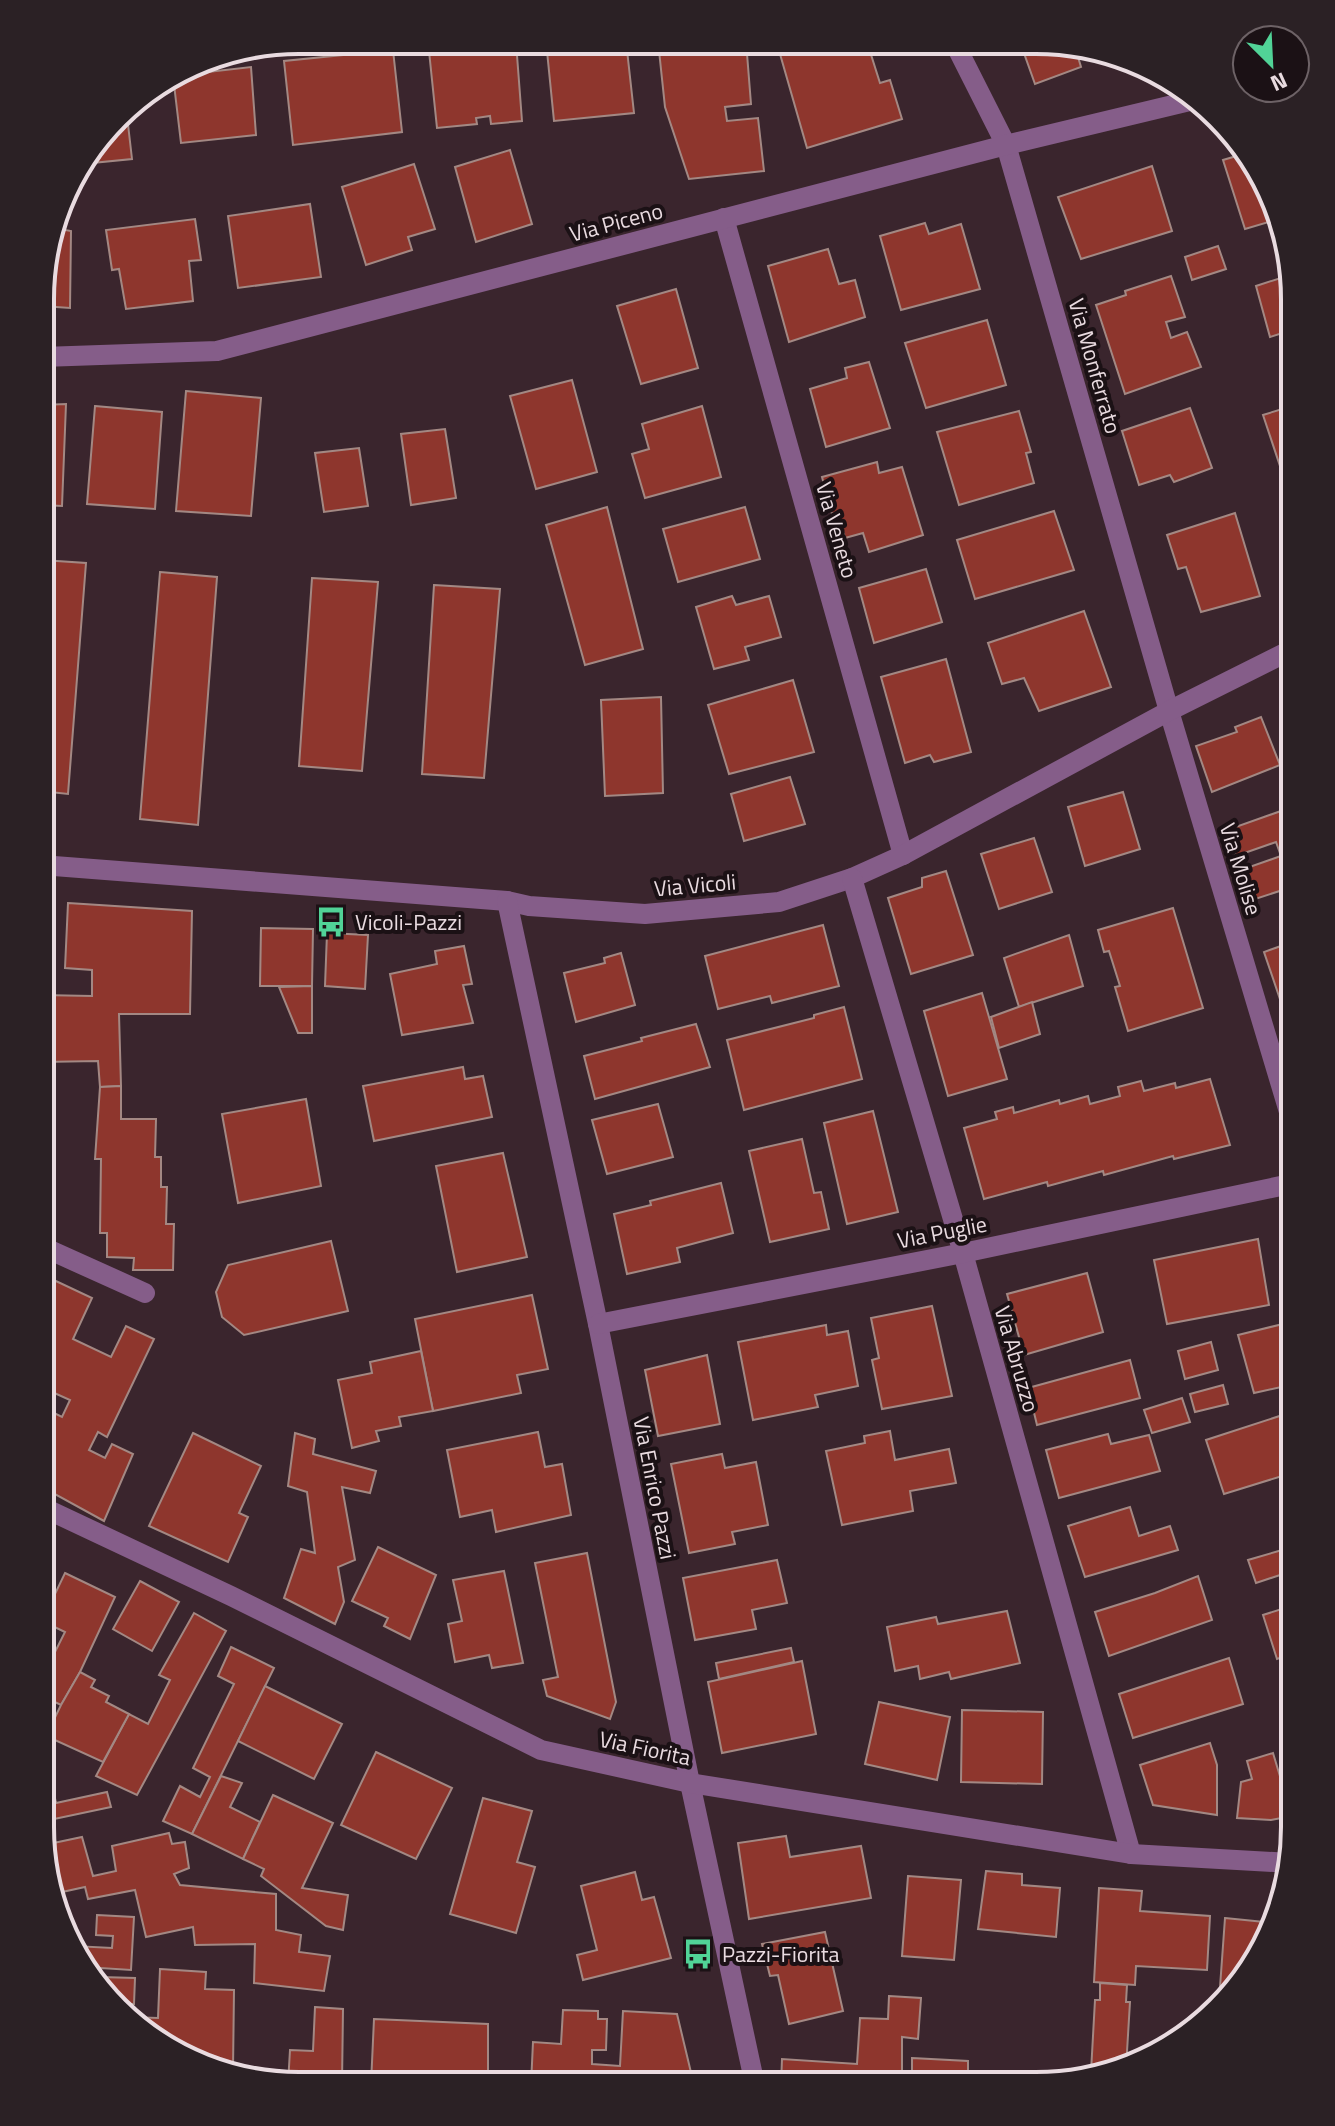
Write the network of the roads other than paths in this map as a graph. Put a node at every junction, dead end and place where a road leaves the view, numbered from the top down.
1 (960, 54) edge
2 (1182, 103) edge
3 (1006, 145) junction
4 (724, 218) junction
5 (54, 357) edge
6 (1281, 655) edge
7 (1169, 711) junction
8 (903, 855) junction
9 (54, 866) edge
10 (852, 878) junction
11 (507, 901) junction
12 (1280, 1084) edge
13 (1280, 1186) edge
14 (54, 1252) edge
15 (963, 1253) junction
16 (145, 1293) dead end
17 (598, 1324) junction
18 (54, 1513) edge
19 (690, 1783) junction
20 (1131, 1854) junction
21 (1278, 1862) edge
22 (752, 2072) edge

1 - 3 street, Via Monferrato
2 - 3 street, Via Piceno
3 - 4 street, Via Piceno
3 - 7 street, Via Monferrato
4 - 5 street, Via Piceno
4 - 8 street, Via Veneto
6 - 7 street, Via Vicoli
7 - 8 street, Via Vicoli
7 - 12 street, Via Molise
8 - 10 street, Via Vicoli
9 - 11 street, Via Vicoli
10 - 11 street, Via Vicoli
10 - 15 street, Via Abruzzo
11 - 17 street, Via Enrico Pazzi
13 - 15 street, Via Puglie
14 - 16 street
15 - 17 street, Via Puglie
15 - 20 street, Via Abruzzo
17 - 19 street, Via Enrico Pazzi
18 - 19 street, Via Fiorita
19 - 20 street, Via Fiorita
19 - 22 street, Via Enrico Pazzi
20 - 21 street, Via Fiorita

